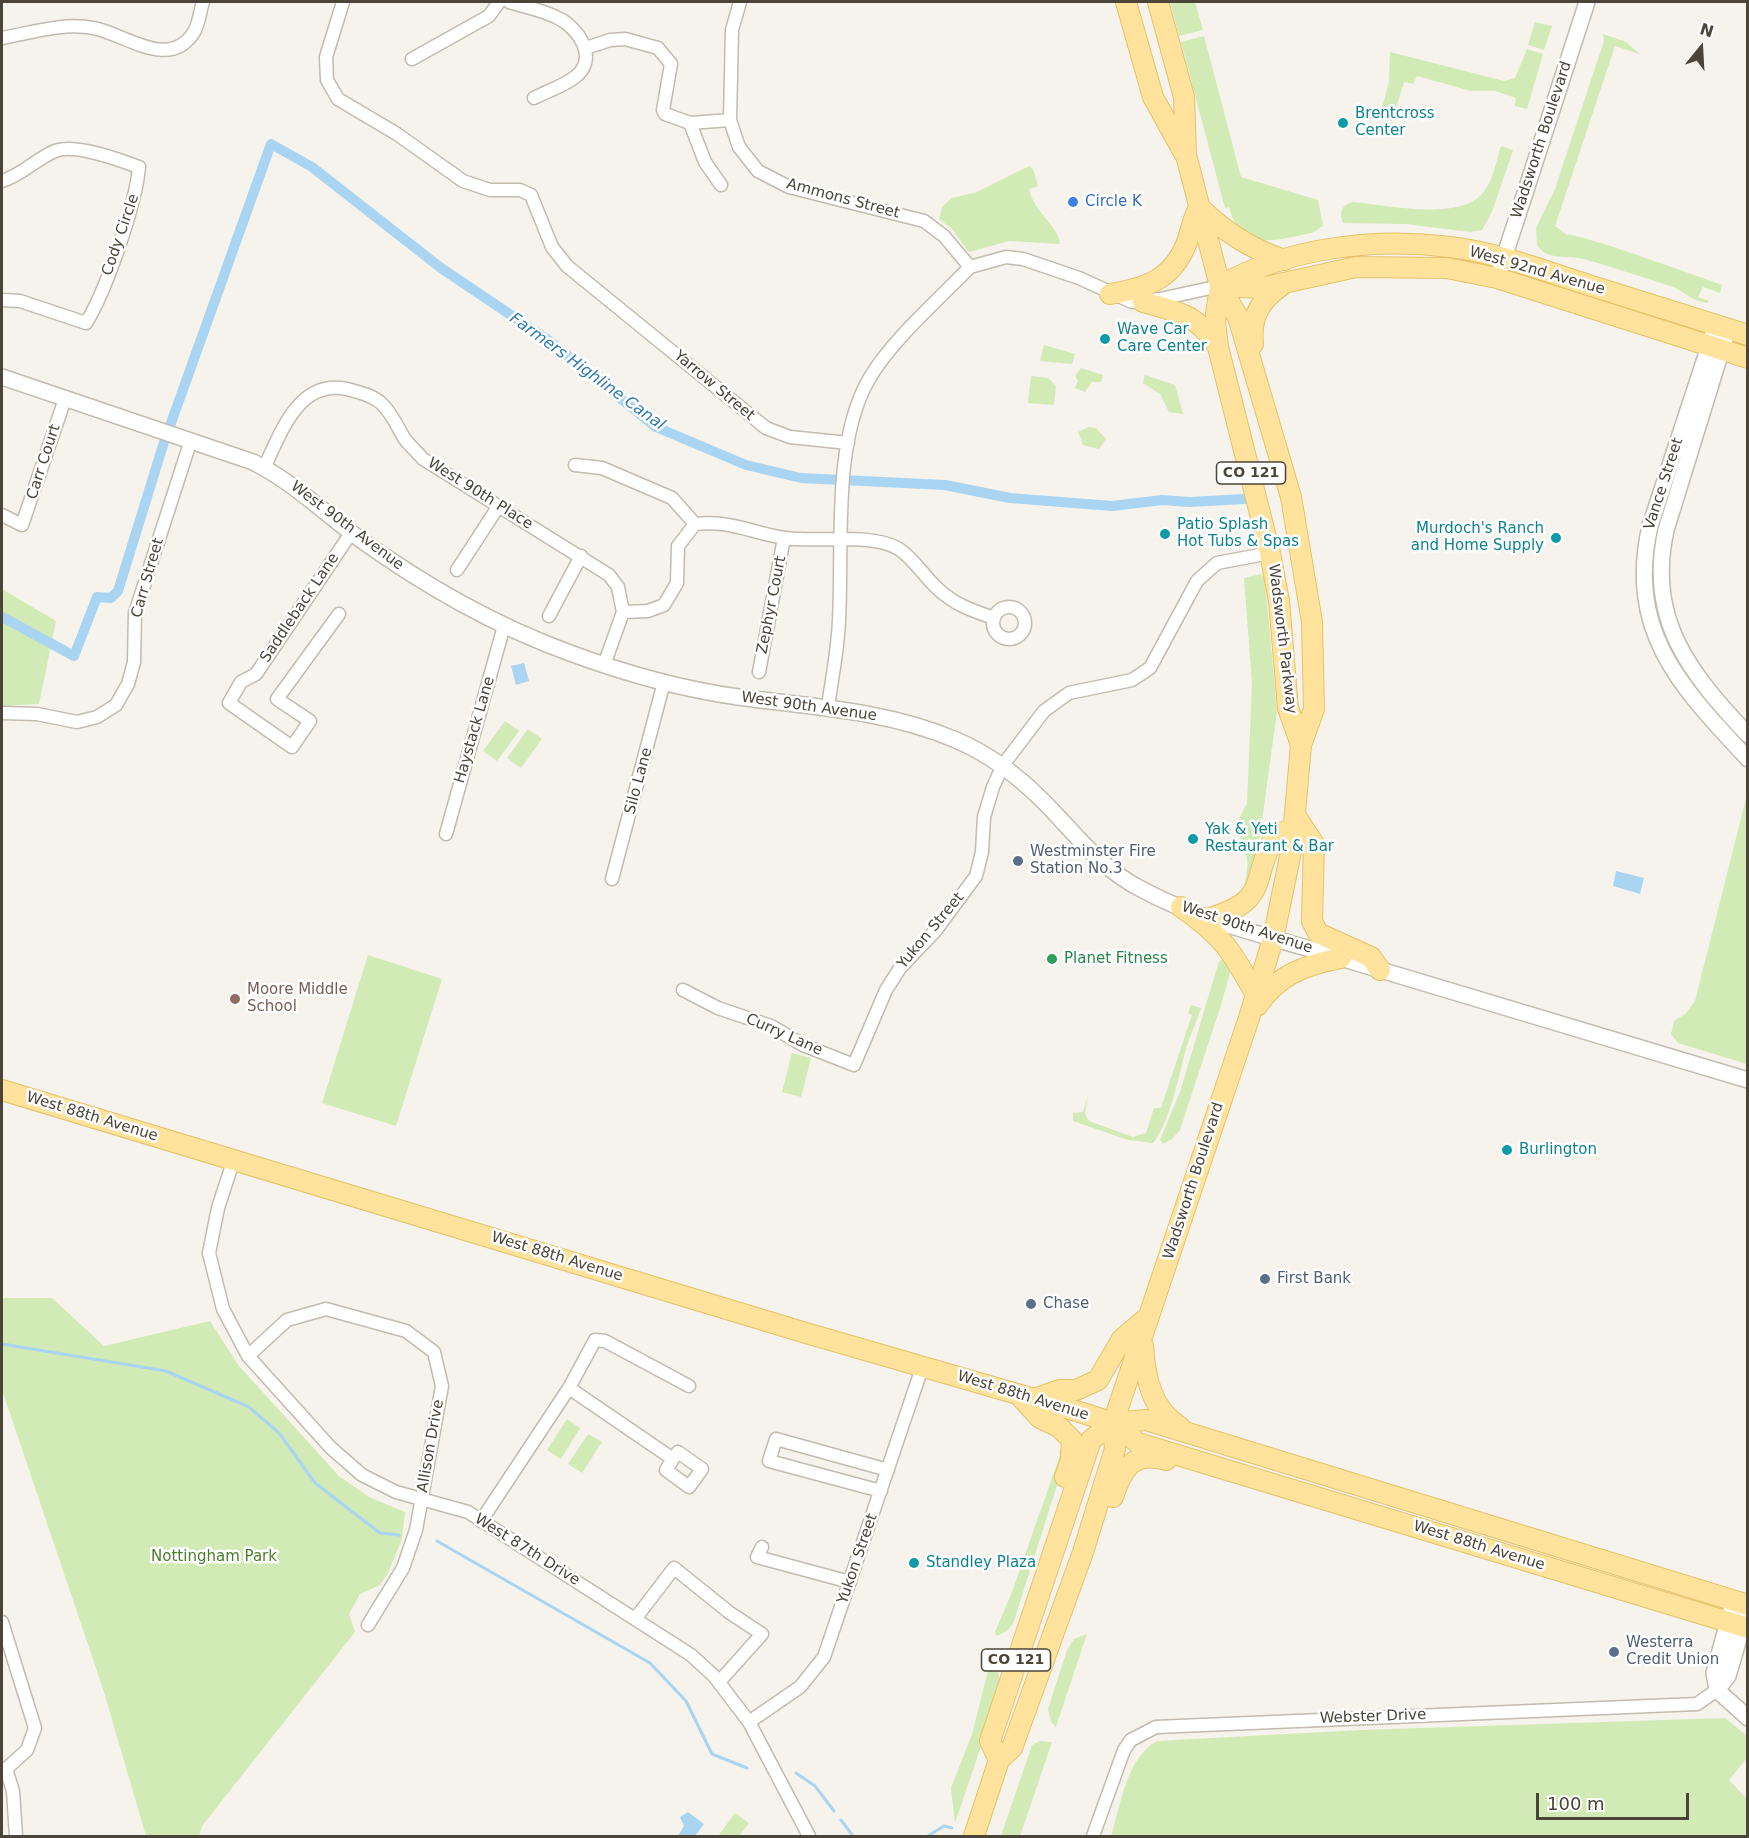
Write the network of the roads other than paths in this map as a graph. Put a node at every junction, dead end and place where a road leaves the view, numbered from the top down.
1 (203, 2) edge
2 (343, 2) edge
3 (499, 2) edge
4 (509, 2) edge
5 (740, 2) edge
6 (1126, 2) edge
7 (1158, 2) edge
8 (1587, 2) edge
9 (2, 38) edge
10 (586, 48) junction
11 (412, 59) dead end
12 (534, 98) dead end
13 (730, 120) junction
14 (690, 123) junction
15 (1186, 155) junction
16 (2, 181) edge
17 (721, 185) dead end
18 (1199, 207) junction
19 (1504, 258) junction
20 (1284, 260) junction
21 (970, 267) junction
22 (1497, 279) junction
23 (1286, 282) junction
24 (1220, 286) junction
25 (1110, 294) junction
26 (2, 300) edge
27 (1143, 302) junction
28 (1722, 327) junction
29 (1748, 335) edge
30 (1218, 347) junction
31 (1716, 348) junction
32 (1748, 358) edge
33 (1257, 374) junction
34 (2, 377) edge
35 (65, 399) junction
36 (191, 440) junction
37 (848, 443) junction
38 (575, 465) dead end
39 (264, 468) junction
40 (498, 507) junction
41 (2, 515) edge
42 (695, 524) junction
43 (351, 533) junction
44 (784, 538) junction
45 (843, 540) junction
46 (1270, 553) junction
47 (581, 556) junction
48 (457, 570) dead end
49 (623, 612) junction
50 (339, 614) dead end
51 (549, 616) dead end
52 (994, 618) dead end
53 (504, 626) junction
54 (604, 665) junction
55 (759, 672) dead end
56 (664, 682) junction
57 (828, 706) junction
58 (2, 713) edge
59 (1748, 735) edge
60 (1300, 745) junction
61 (1748, 759) edge
62 (1003, 765) junction
63 (1294, 822) junction
64 (446, 834) dead end
65 (612, 879) dead end
66 (1181, 907) junction
67 (1210, 918) junction
68 (1273, 939) junction
69 (1341, 958) junction
70 (1380, 970) junction
71 (683, 990) dead end
72 (1256, 996) junction
73 (1249, 1018) junction
74 (854, 1065) joint
75 (1748, 1080) edge
76 (2, 1090) edge
77 (234, 1159) junction
78 (1149, 1316) junction
79 (1142, 1337) junction
80 (248, 1356) junction
81 (923, 1365) junction
82 (689, 1386) dead end
83 (568, 1388) junction
84 (1027, 1397) junction
85 (1113, 1423) junction
86 (1192, 1434) junction
87 (673, 1459) dead end
88 (1196, 1460) junction
89 (888, 1470) junction
90 (881, 1491) junction
91 (422, 1500) junction
92 (1067, 1508) junction
93 (481, 1521) junction
94 (762, 1547) dead end
95 (1083, 1552) junction
96 (850, 1582) junction
97 (1741, 1615) edge
98 (635, 1619) junction
99 (2, 1622) edge
100 (368, 1625) dead end
101 (4, 1637) edge
102 (719, 1682) junction
103 (1717, 1690) junction
104 (1748, 1718) edge
105 (749, 1722) junction
106 (999, 1760) junction
107 (4, 1769) edge
108 (805, 1835) edge
109 (16, 1836) edge
110 (974, 1836) edge
111 (1093, 1836) edge

1 - 9 street
2 - 37 street, Yarrow Street
3 - 11 street
4 - 10 street
5 - 13 street, Ammons Street
6 - 15 main road, Wadsworth Parkway / CO 121
7 - 15 main road, Wadsworth Parkway / CO 121
8 - 19 street, Wadsworth Boulevard
10 - 12 street
10 - 14 street
13 - 14 street
13 - 21 street, Ammons Street
14 - 17 street
15 - 18 main road, Wadsworth Parkway / CO 121
16 - 26 street, Cody Circle
18 - 20 main road
18 - 24 main road, Wadsworth Parkway / CO 121
18 - 25 main road
19 - 20 main road, West 92nd Avenue
19 - 22 street, Wadsworth Boulevard
19 - 28 main road, West 92nd Avenue
20 - 24 main road, West 92nd Avenue
21 - 25 street, West 92nd Avenue
21 - 37 street
22 - 23 main road, West 92nd Avenue
22 - 31 main road, West 92nd Avenue
23 - 24 main road, West 92nd Avenue
23 - 33 main road
24 - 27 street, West 92nd Avenue
24 - 30 main road, Wadsworth Parkway / CO 121
24 - 33 main road, Wadsworth Parkway / CO 121
25 - 27 street, West 92nd Avenue
27 - 30 main road
28 - 29 main road, West 92nd Avenue
28 - 31 street, Vance Street
30 - 46 main road, Wadsworth Parkway / CO 121
31 - 32 main road, West 92nd Avenue
31 - 59 street, Vance Street
31 - 61 street, Vance Street
33 - 60 main road, Wadsworth Parkway / CO 121
34 - 35 street, West 90th Avenue
35 - 36 street, West 90th Avenue
35 - 41 street, Carr Court
36 - 39 street, West 90th Avenue
36 - 58 street, Carr Street
37 - 45 street
38 - 42 street
39 - 40 street, West 90th Place
39 - 43 street, West 90th Avenue
40 - 47 street, West 90th Place
40 - 48 street
42 - 44 street
42 - 49 street
43 - 50 street, Saddleback Lane
43 - 53 street, West 90th Avenue
44 - 45 street
44 - 55 street, Zephyr Court
45 - 52 street
45 - 57 street
46 - 60 main road, Wadsworth Parkway / CO 121
46 - 62 street, Yukon Street
47 - 49 street, West 90th Place
47 - 51 street
49 - 54 street
53 - 54 street, West 90th Avenue
53 - 64 street, Haystack Lane
54 - 56 street, West 90th Avenue
56 - 57 street, West 90th Avenue
56 - 65 street, Silo Lane
57 - 62 street, West 90th Avenue
60 - 63 main road, Wadsworth Parkway / CO 121
62 - 66 street, West 90th Avenue
62 - 74 street, Yukon Street
63 - 67 main road
63 - 68 main road, Wadsworth Parkway / CO 121
63 - 70 main road
66 - 67 street, West 90th Avenue
66 - 72 main road
67 - 68 street, West 90th Avenue
68 - 69 street, West 90th Avenue
68 - 72 main road, Wadsworth Boulevard / CO 121
69 - 70 street, West 90th Avenue
69 - 73 main road
70 - 75 street, West 90th Avenue
71 - 74 street, Curry Lane
72 - 73 main road, Wadsworth Boulevard / CO 121
73 - 78 main road, Wadsworth Boulevard / CO 121
76 - 77 main road, West 88th Avenue
77 - 80 street, West 87th Drive
77 - 81 main road, West 88th Avenue
78 - 79 main road, Wadsworth Boulevard / CO 121
78 - 84 main road
79 - 85 main road, Wadsworth Boulevard / CO 121
79 - 86 main road
80 - 91 street, West 87th Drive
80 - 91 street, Allison Drive
81 - 84 main road, West 88th Avenue
81 - 89 street, Yukon Street
82 - 83 street
83 - 87 street
83 - 93 street
84 - 85 main road, West 88th Avenue
84 - 92 main road
85 - 86 main road, West 88th Avenue
85 - 88 main road, West 88th Avenue
85 - 92 main road, CO 121
85 - 95 main road, Wadsworth Boulevard / CO 121
86 - 97 main road, West 88th Avenue
88 - 95 main road
88 - 97 main road, West 88th Avenue
89 - 90 street, Yukon Street
89 - 90 street
90 - 96 street, Yukon Street
91 - 93 street, West 87th Drive
91 - 100 street, Allison Drive
92 - 106 main road, CO 121
93 - 98 street, West 87th Drive
94 - 96 street
95 - 106 main road, Wadsworth Boulevard / CO 121
96 - 105 street, Yukon Street
97 - 103 street
98 - 102 street, West 87th Drive
98 - 102 street
99 - 101 street
101 - 107 street
102 - 105 street, West 87th Drive
103 - 104 street
103 - 111 street, Webster Drive
105 - 108 street, West 87th Drive
106 - 110 main road, Wadsworth Boulevard / CO 121
107 - 109 street

